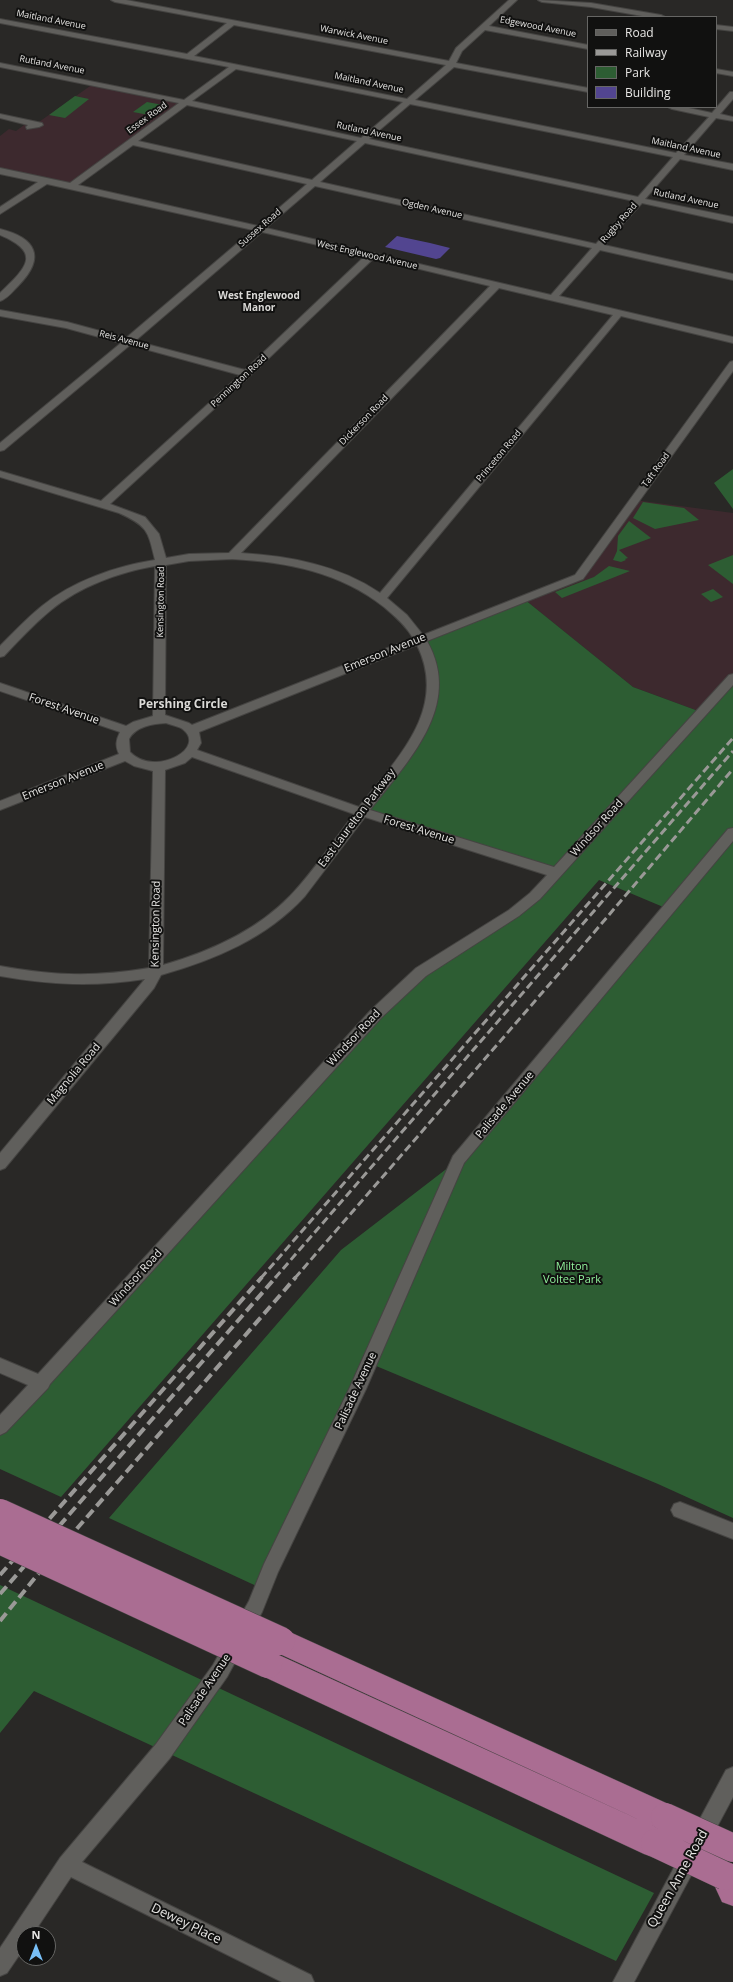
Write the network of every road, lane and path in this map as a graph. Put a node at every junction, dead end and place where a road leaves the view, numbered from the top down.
1 (115, 0) edge
2 (512, 0) edge
3 (542, 0) edge
4 (655, 16) edge
5 (0, 21) edge
6 (233, 22) junction
7 (717, 26) edge
8 (484, 27) junction
9 (733, 30) edge
10 (587, 47) edge
11 (188, 57) junction
12 (452, 64) junction
13 (0, 65) edge
14 (235, 66) junction
15 (717, 71) edge
16 (733, 74) edge
17 (587, 90) edge
18 (733, 94) edge
19 (408, 101) junction
20 (185, 102) junction
21 (677, 108) edge
22 (714, 115) junction
23 (0, 116) edge
24 (733, 119) edge
25 (30, 127) dead end
26 (362, 140) junction
27 (131, 142) junction
28 (678, 156) junction
29 (733, 167) edge
30 (0, 171) edge
31 (45, 181) junction
32 (312, 183) junction
33 (72, 186) junction
34 (640, 200) junction
35 (0, 211) edge
36 (733, 220) edge
37 (258, 230) junction
38 (0, 232) edge
39 (598, 246) junction
40 (371, 256) junction
41 (733, 276) edge
42 (496, 285) junction
43 (0, 298) edge
44 (553, 298) junction
45 (0, 313) edge
46 (618, 314) junction
47 (733, 340) edge
48 (128, 341) junction
49 (733, 364) edge
50 (247, 374) junction
51 (0, 448) edge
52 (0, 474) edge
53 (104, 504) junction
54 (232, 556) junction
55 (161, 561) junction
56 (579, 577) joint
57 (381, 598) junction
58 (420, 640) junction
59 (0, 653) edge
60 (733, 678) edge
61 (0, 687) edge
62 (159, 719) junction
63 (192, 730) junction
64 (128, 731) junction
65 (192, 753) junction
66 (126, 756) junction
67 (159, 767) junction
68 (0, 806) edge
69 (362, 812) junction
70 (733, 832) edge
71 (557, 873) junction
72 (0, 971) edge
73 (156, 971) junction
74 (149, 984) joint
75 (0, 1164) edge
76 (0, 1365) edge
77 (42, 1383) junction
78 (0, 1427) edge
79 (680, 1510) dead end
80 (0, 1513) edge
81 (733, 1531) edge
82 (0, 1540) edge
83 (274, 1652) junction
84 (733, 1777) edge
85 (660, 1830) junction
86 (733, 1848) edge
87 (67, 1865) junction
88 (730, 1883) edge
89 (0, 1966) edge
90 (304, 1982) edge
91 (623, 1982) edge

1 - 6 street, Warwick Avenue
2 - 8 street, Sussex Road
3 - 4 street
5 - 11 street, Maitland Avenue
6 - 11 street
6 - 12 street, Warwick Avenue
7 - 9 street
8 - 10 street, Edgewood Avenue
8 - 12 street, Sussex Road
11 - 14 street, Maitland Avenue
12 - 17 street, Warwick Avenue
12 - 19 street, Sussex Road
13 - 20 street, Rutland Avenue
14 - 19 street, Maitland Avenue
14 - 20 street, Essex Road
15 - 16 street
18 - 22 street, Rugby Road
19 - 26 street, Sussex Road
19 - 28 street, Maitland Avenue
20 - 26 street, Rutland Avenue
20 - 27 street, Essex Road
21 - 22 street
22 - 24 street
22 - 28 street, Rugby Road
23 - 25 street
26 - 32 street, Sussex Road
26 - 34 street, Rutland Avenue
27 - 32 street, Ogden Avenue
27 - 33 street, Essex Road
28 - 29 street, Maitland Avenue
28 - 34 street, Rugby Road
30 - 31 street, West Englewood Avenue
31 - 33 street, West Englewood Avenue
31 - 35 street
32 - 37 street, Sussex Road
32 - 39 street, Ogden Avenue
33 - 37 street, West Englewood Avenue
34 - 36 street, Rutland Avenue
34 - 39 street, Rugby Road
37 - 40 street, West Englewood Avenue
37 - 48 street, Sussex Road
38 - 43 street
39 - 41 street, Ogden Avenue
39 - 44 street, Rugby Road
40 - 42 street, West Englewood Avenue
40 - 50 street, Pennington Road
42 - 44 street, West Englewood Avenue
42 - 54 street, Dickerson Road
44 - 46 street, West Englewood Avenue
45 - 48 street, Reis Avenue
46 - 47 street, West Englewood Avenue
46 - 57 street, Princeton Road
48 - 50 street, Reis Avenue
48 - 51 street, Sussex Road
49 - 56 street, Taft Road
50 - 53 street, Pennington Road
52 - 53 street, Kensington Road
53 - 55 street, Kensington Road
54 - 55 street, East Laurelton Parkway
54 - 57 street, East Laurelton Parkway
55 - 59 street, East Laurelton Parkway
55 - 62 street, Kensington Road
56 - 58 street, Emerson Avenue
57 - 58 street, East Laurelton Parkway
58 - 63 street, Emerson Avenue
58 - 69 street, East Laurelton Parkway
60 - 71 street, Windsor Road
61 - 64 street, Forest Avenue
62 - 63 street
62 - 64 street
63 - 65 street
64 - 66 street
65 - 67 street
65 - 69 street, Forest Avenue
66 - 67 street
66 - 68 street, Emerson Avenue
67 - 73 street, Kensington Road
69 - 71 street, Forest Avenue
69 - 73 street, East Laurelton Parkway
70 - 87 street, Palisade Avenue
71 - 77 street, Windsor Road
72 - 73 street, East Laurelton Parkway
73 - 74 street, Kensington Road
74 - 75 street, Magnolia Road
76 - 77 street
77 - 78 street, Windsor Road
79 - 81 street
80 - 83 highway, bridge
82 - 83 highway, bridge
83 - 85 highway
84 - 91 street, Queen Anne Road
85 - 86 highway, bridge
85 - 88 highway, bridge
87 - 89 street, Palisade Avenue
87 - 90 street, Dewey Place

